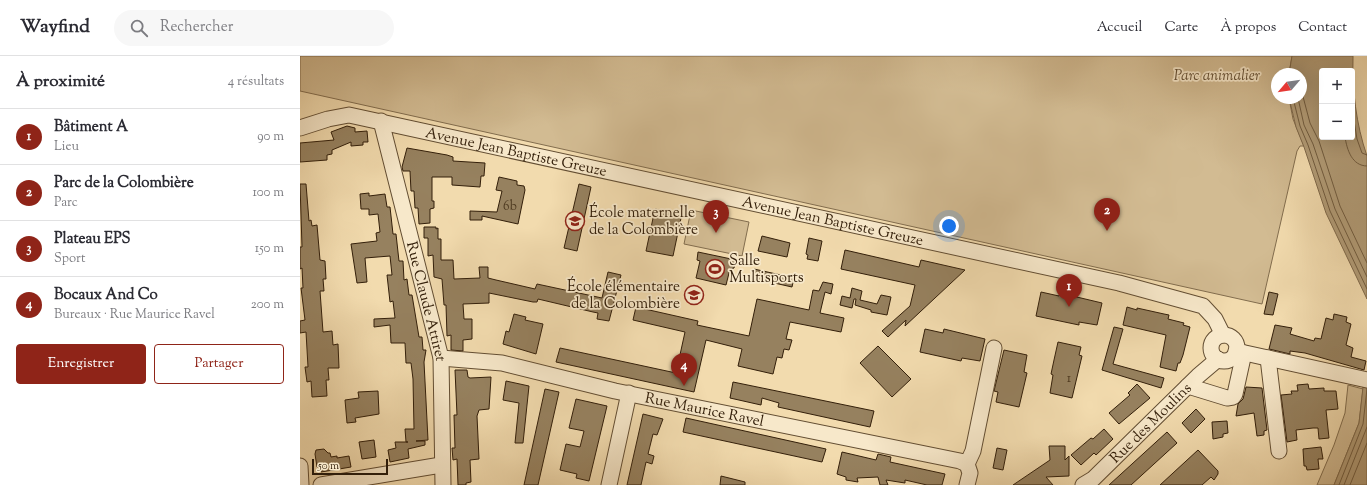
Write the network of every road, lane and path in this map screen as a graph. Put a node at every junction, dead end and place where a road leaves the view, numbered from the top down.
1 (381, 121) junction
2 (300, 128) edge
3 (1222, 335) junction
4 (994, 348) dead end
5 (1240, 352) junction
6 (1214, 354) junction
7 (441, 358) junction
8 (1268, 358) junction
9 (1362, 379) edge
10 (1193, 381) junction
11 (629, 393) junction
12 (1279, 451) dead end
13 (967, 464) junction
14 (441, 465) junction
15 (300, 466) edge
16 (301, 485) edge
17 (321, 485) edge
18 (443, 485) edge
19 (609, 485) edge
20 (967, 485) edge
21 (1083, 485) edge

1 - 2 street, Avenue Jean Baptiste Greuze
1 - 3 street, Avenue Jean Baptiste Greuze
1 - 7 street, Rue Claude Attiret
3 - 5 street
3 - 6 street
4 - 13 street
5 - 6 street
5 - 8 street
5 - 10 street
6 - 10 street, Rue des Moulins
7 - 11 street, Rue Maurice Ravel
7 - 14 street, Rue Claude Attiret
8 - 9 street
8 - 12 street
10 - 21 street, Rue des Moulins
11 - 13 street, Rue Maurice Ravel
11 - 19 street
13 - 20 street
14 - 17 street
14 - 18 street, Rue Claude Attiret
15 - 16 street

